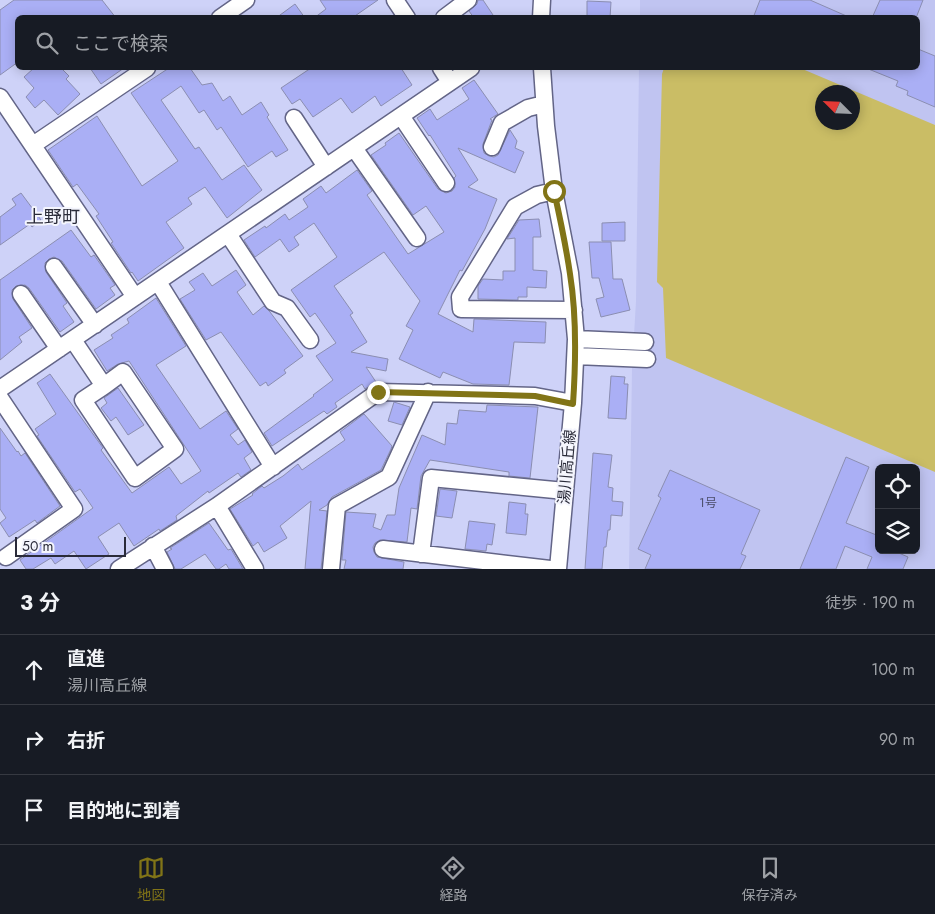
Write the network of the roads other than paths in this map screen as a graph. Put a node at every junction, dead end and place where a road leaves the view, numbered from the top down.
1 (246, 0) edge
2 (395, 0) edge
3 (468, 0) edge
4 (542, 0) edge
5 (224, 15) edge
6 (405, 15) edge
7 (448, 15) edge
8 (541, 15) edge
9 (144, 70) edge
10 (442, 70) edge
11 (468, 70) edge
12 (542, 70) edge
13 (450, 82) junction
14 (0, 97) edge
15 (544, 104) junction
16 (400, 116) junction
17 (294, 118) dead end
18 (33, 145) junction
19 (492, 147) dead end
20 (354, 148) junction
21 (326, 167) junction
22 (446, 182) dead end
23 (554, 191) junction
24 (228, 234) junction
25 (416, 238) dead end
26 (54, 267) dead end
27 (158, 282) junction
28 (21, 294) dead end
29 (135, 297) junction
30 (574, 310) junction
31 (95, 325) junction
32 (310, 340) dead end
33 (645, 342) dead end
34 (66, 344) junction
35 (576, 347) junction
36 (647, 359) dead end
37 (104, 386) junction
38 (0, 390) edge
39 (428, 392) junction
40 (0, 398) edge
41 (573, 404) junction
42 (273, 466) junction
43 (565, 491) junction
44 (217, 506) junction
45 (153, 546) junction
46 (383, 549) dead end
47 (421, 554) junction
48 (6, 558) edge
49 (119, 569) edge
50 (165, 569) edge
51 (255, 569) edge
52 (331, 569) edge
53 (550, 569) edge
54 (558, 569) edge

1 - 5 street
2 - 6 street
3 - 7 street
4 - 8 street
9 - 18 street
10 - 13 street
11 - 13 street
12 - 15 street, 湯川高丘線
13 - 16 street
14 - 18 street
15 - 19 street
15 - 23 street, 湯川高丘線
16 - 20 street
16 - 22 street
17 - 21 street
18 - 29 street
20 - 21 street
20 - 25 street
21 - 24 street
23 - 30 street, 湯川高丘線
23 - 30 street
24 - 27 street
24 - 32 street
26 - 31 street
27 - 29 street
27 - 42 street
28 - 34 street
29 - 31 street
30 - 35 street, 湯川高丘線
31 - 34 street
33 - 35 street
34 - 37 street
34 - 38 street
35 - 36 street
35 - 41 street, 湯川高丘線
37 - 37 street
39 - 41 street
39 - 42 street
39 - 52 street
40 - 48 street
41 - 43 street, 湯川高丘線
42 - 44 street
43 - 47 street
43 - 54 street, 湯川高丘線
44 - 45 street
44 - 51 street
45 - 49 street
45 - 50 street
46 - 47 street
47 - 53 street

